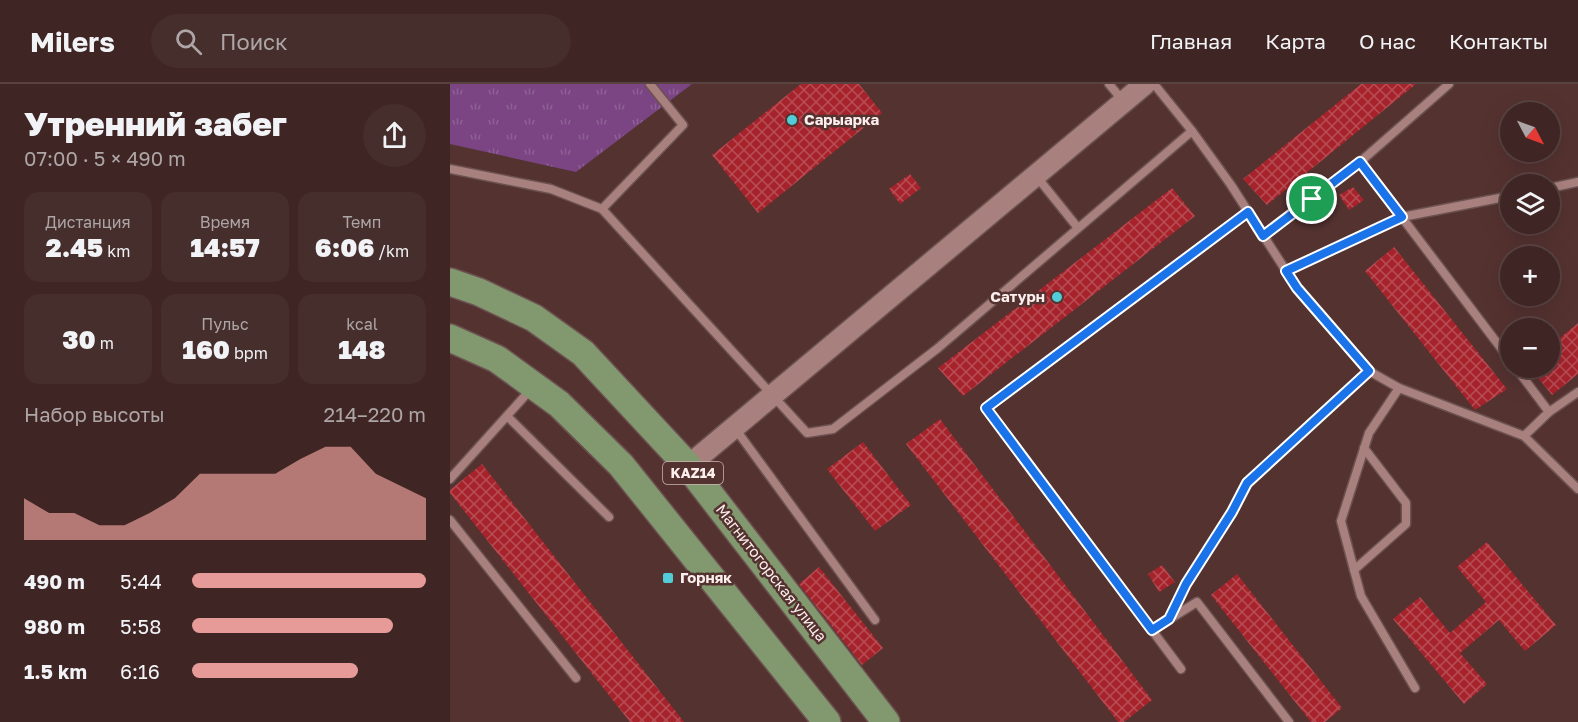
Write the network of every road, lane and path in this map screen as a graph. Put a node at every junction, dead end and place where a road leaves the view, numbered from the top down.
1 (650, 84) edge
2 (1109, 84) edge
3 (1145, 84) edge
4 (1154, 84) edge
5 (1449, 84) edge
6 (1124, 102) junction
7 (1192, 131) junction
8 (1360, 162) junction
9 (450, 169) edge
10 (1035, 176) junction
11 (1578, 183) edge
12 (1560, 186) edge
13 (1500, 198) edge
14 (602, 210) junction
15 (1248, 212) junction
16 (1402, 217) junction
17 (1078, 228) junction
18 (1263, 236) junction
19 (1286, 271) junction
20 (450, 282) edge
21 (450, 338) edge
22 (1500, 347) edge
23 (1369, 371) junction
24 (1524, 378) edge
25 (534, 386) junction
26 (1399, 388) junction
27 (1578, 392) edge
28 (771, 395) junction
29 (1550, 412) junction
30 (507, 416) junction
31 (734, 426) junction
32 (1524, 436) junction
33 (1364, 448) junction
34 (688, 466) junction
35 (450, 478) edge
36 (1578, 489) edge
37 (609, 517) dead end
38 (450, 520) edge
39 (1354, 570) junction
40 (1169, 619) junction
41 (875, 620) dead end
42 (1152, 630) junction
43 (1181, 669) dead end
44 (576, 678) dead end
45 (1415, 688) dead end
46 (827, 722) edge
47 (886, 722) edge
48 (1289, 722) edge

1 - 14 lane
2 - 6 lane
3 - 6 street
4 - 7 lane
5 - 8 lane
6 - 10 street
7 - 15 lane
7 - 17 lane
8 - 16 lane
8 - 18 lane
9 - 14 lane
10 - 17 lane
10 - 28 street
11 - 12 lane
13 - 16 lane
14 - 28 lane
15 - 18 lane
15 - 42 lane
16 - 19 lane
16 - 22 lane
17 - 28 lane
18 - 19 lane
19 - 23 lane
20 - 34 main road, Магнитогорская улица / KAZ14
21 - 25 main road, KAZ14
23 - 26 lane
23 - 40 lane
24 - 29 lane
25 - 30 lane
25 - 46 main road, KAZ14
26 - 32 lane
26 - 33 lane
27 - 29 lane
28 - 31 street
29 - 32 lane
30 - 35 lane
30 - 37 lane
31 - 34 street
31 - 41 lane
32 - 36 lane
33 - 39 lane
33 - 39 lane
34 - 47 main road, Магнитогорская улица / KAZ14
38 - 44 lane
39 - 45 lane
40 - 42 lane
40 - 48 lane
42 - 43 lane

